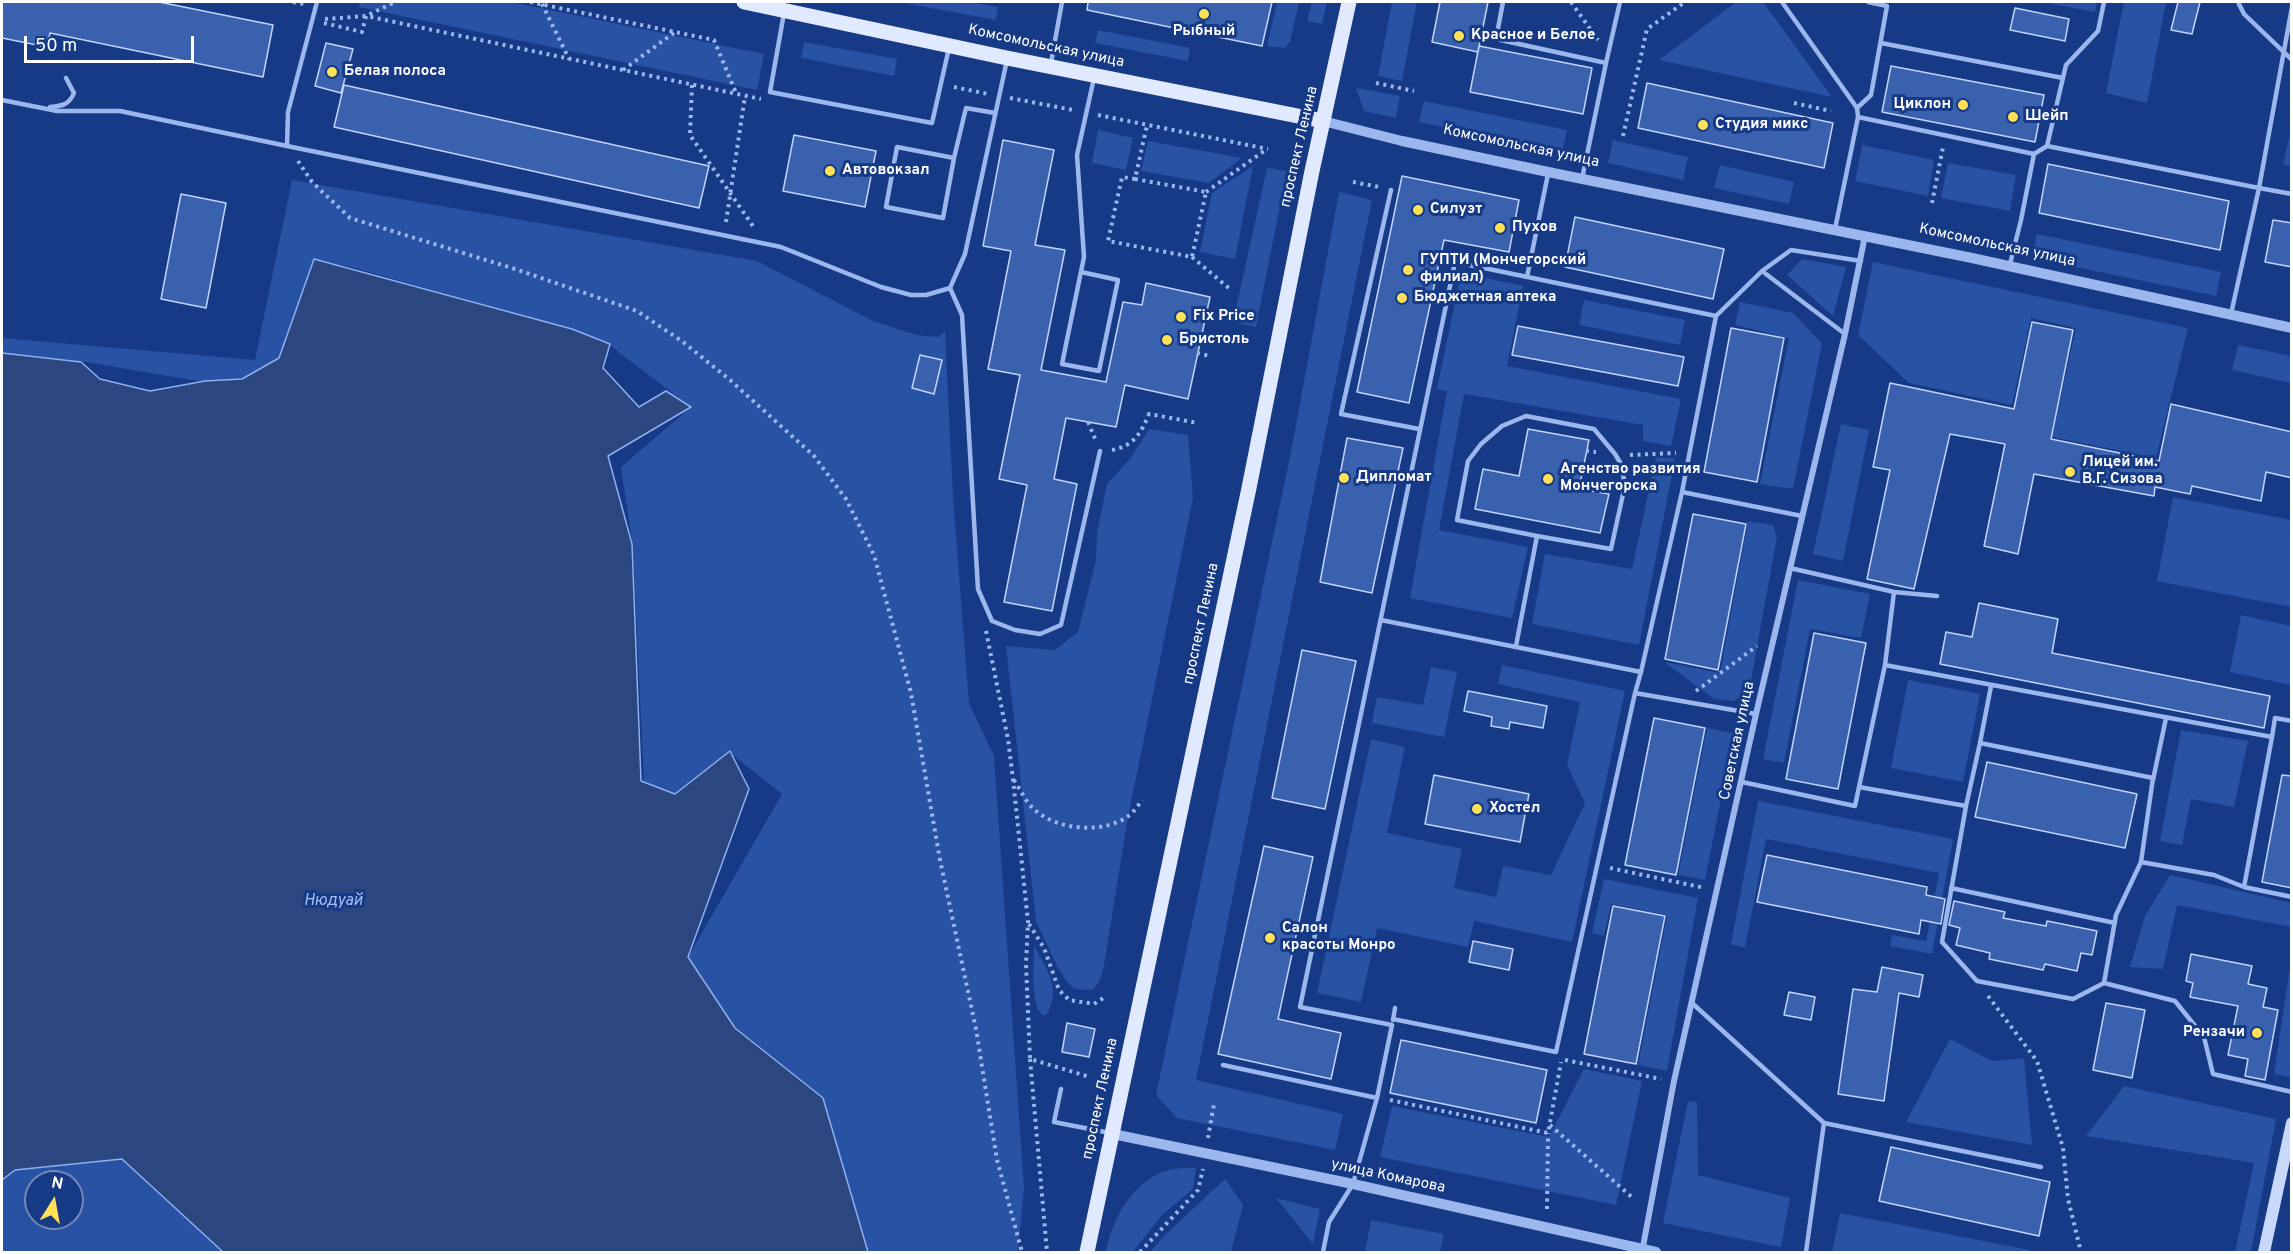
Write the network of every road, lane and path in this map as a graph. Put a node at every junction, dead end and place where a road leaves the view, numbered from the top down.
1 (317, 2) edge
2 (395, 2) edge
3 (530, 2) edge
4 (744, 2) edge
5 (1062, 2) edge
6 (1349, 2) edge
7 (1503, 2) edge
8 (1571, 2) edge
9 (1620, 2) edge
10 (1685, 2) edge
11 (1782, 2) edge
12 (1868, 2) edge
13 (2104, 2) edge
14 (2238, 2) edge
15 (542, 4) junction
16 (1888, 4) edge
17 (2292, 7) edge
18 (785, 11) junction
19 (366, 16) junction
20 (312, 20) junction
21 (675, 32) junction
22 (1881, 43) junction
23 (950, 45) junction
24 (2284, 53) junction
25 (1608, 54) junction
26 (1007, 58) junction
27 (569, 59) junction
28 (2292, 60) edge
29 (1606, 63) junction
30 (1050, 66) junction
31 (623, 70) junction
32 (1095, 75) junction
33 (66, 78) dead end
34 (2063, 78) junction
35 (1376, 83) dead end
36 (692, 85) junction
37 (1414, 91) dead end
38 (736, 94) junction
39 (745, 96) junction
40 (2, 100) edge
41 (768, 100) dead end
42 (1794, 103) dead end
43 (43, 108) junction
44 (1857, 108) junction
45 (1831, 111) dead end
46 (995, 113) junction
47 (1858, 117) junction
48 (1323, 121) junction
49 (1147, 125) dead end
50 (1946, 135) junction
51 (1623, 136) dead end
52 (287, 146) junction
53 (2047, 146) junction
54 (1268, 149) dead end
55 (2034, 154) junction
56 (954, 158) junction
57 (1548, 172) junction
58 (1135, 179) junction
59 (1582, 179) junction
60 (1353, 182) dead end
61 (2259, 188) junction
62 (1391, 190) joint
63 (1206, 192) junction
64 (730, 193) junction
65 (2292, 194) edge
66 (1932, 202) dead end
67 (1835, 229) junction
68 (724, 236) junction
69 (1865, 236) junction
70 (765, 244) junction
71 (1192, 257) junction
72 (1861, 261) junction
73 (2009, 267) junction
74 (1762, 271) junction
75 (1081, 272) junction
76 (1527, 277) junction
77 (950, 288) junction
78 (1231, 290) dead end
79 (2231, 314) junction
80 (1716, 316) junction
81 (2292, 328) edge
82 (1845, 334) junction
83 (1197, 353) dead end
84 (1210, 356) dead end
85 (1088, 422) dead end
86 (1198, 423) dead end
87 (1419, 429) junction
88 (1100, 451) junction
89 (1586, 451) dead end
90 (1615, 454) junction
91 (1689, 456) junction
92 (1682, 492) junction
93 (1802, 516) junction
94 (1537, 536) junction
95 (1790, 568) junction
96 (1894, 592) junction
97 (1937, 596) dead end
98 (1380, 620) junction
99 (985, 624) dead end
100 (1775, 633) junction
101 (1516, 646) junction
102 (1885, 665) junction
103 (1641, 672) junction
104 (1991, 686) junction
105 (1635, 693) junction
106 (1682, 701) junction
107 (1756, 714) junction
108 (2166, 718) junction
109 (2292, 721) edge
110 (2272, 737) junction
111 (1980, 743) junction
112 (2153, 778) junction
113 (1013, 779) junction
114 (1742, 782) junction
115 (1859, 787) junction
116 (1142, 800) dead end
117 (1966, 806) junction
118 (2141, 862) junction
119 (1597, 866) junction
120 (2244, 887) junction
121 (1951, 888) junction
122 (1718, 890) junction
123 (2292, 897) edge
124 (1028, 922) junction
125 (2115, 923) junction
126 (1977, 981) junction
127 (2104, 983) junction
128 (1105, 997) dead end
129 (1692, 1003) junction
130 (1395, 1008) dead end
131 (1393, 1019) junction
132 (1392, 1026) junction
133 (1030, 1059) junction
134 (1223, 1065) dead end
135 (1090, 1077) dead end
136 (1674, 1081) junction
137 (1061, 1089) dead end
138 (2292, 1092) edge
139 (1377, 1098) junction
140 (1214, 1104) dead end
141 (1824, 1123) junction
142 (2292, 1123) edge
143 (1549, 1125) junction
144 (1548, 1133) junction
145 (1113, 1134) junction
146 (1206, 1154) junction
147 (2041, 1167) dead end
148 (1353, 1184) junction
149 (1634, 1199) dead end
150 (1547, 1209) dead end
151 (1642, 1251) edge
152 (1022, 1252) edge
153 (1047, 1252) edge
154 (1087, 1252) edge
155 (1140, 1252) edge
156 (1323, 1252) edge
157 (1656, 1252) edge
158 (1806, 1252) edge
159 (2081, 1252) edge
160 (2264, 1252) edge

1 - 20 lane
2 - 19 path
3 - 15 path
4 - 18 main road, Комсомольская улица
5 - 30 lane
6 - 48 main road, проспект Ленина
7 - 29 lane
8 - 25 path
9 - 25 lane
10 - 51 path
11 - 44 lane
12 - 16 lane
13 - 34 lane
14 - 24 lane
15 - 21 path
15 - 27 path
16 - 22 lane
17 - 24 lane
18 - 23 main road, Комсомольская улица
18 - 23 lane
19 - 20 path
19 - 20 path
19 - 27 path
20 - 52 lane
21 - 31 path
21 - 38 path
22 - 34 lane
22 - 44 lane
23 - 26 main road, Комсомольская улица
24 - 28 lane
24 - 61 lane
25 - 29 lane
26 - 30 main road, Комсомольская улица
26 - 46 lane
27 - 31 path
29 - 59 lane
30 - 32 main road, Комсомольская улица
31 - 36 path
32 - 48 main road, Комсомольская улица
32 - 75 lane
33 - 43 lane
34 - 53 lane
35 - 37 path
36 - 38 path
36 - 64 path
38 - 39 path
39 - 41 path
39 - 64 path
40 - 43 lane
42 - 45 path
43 - 52 lane
44 - 47 lane
46 - 56 lane
46 - 77 lane
47 - 50 lane
47 - 67 lane
48 - 57 street, Комсомольская улица
48 - 145 main road, проспект Ленина
49 - 58 path
50 - 55 lane
50 - 66 path
52 - 68 lane
52 - 152 path
53 - 55 lane
53 - 61 lane
54 - 63 path
55 - 73 lane
56 - 56 lane
57 - 59 street, Комсомольская улица
57 - 76 lane
58 - 63 path
58 - 71 path
59 - 67 street, Комсомольская улица
60 - 62 path
61 - 65 lane
61 - 79 lane
62 - 87 lane
63 - 71 path
64 - 68 path
64 - 70 path
67 - 69 street, Комсомольская улица
68 - 70 lane
69 - 72 street, Советская улица
69 - 73 street, Комсомольская улица
70 - 77 lane
71 - 78 path
72 - 74 lane
72 - 82 street, Советская улица
73 - 79 street, Комсомольская улица
74 - 80 lane
74 - 82 lane
75 - 75 lane
76 - 80 lane
76 - 87 lane
77 - 88 lane
79 - 81 street, Комсомольская улица
80 - 91 lane
82 - 93 street, Советская улица
83 - 84 path
85 - 88 path
86 - 88 path
87 - 98 lane
89 - 90 path
90 - 91 path
90 - 94 lane
90 - 94 lane
91 - 92 lane
92 - 93 lane
92 - 103 lane
93 - 95 street, Советская улица
94 - 101 lane
95 - 96 lane
95 - 100 street, Советская улица
96 - 97 lane
96 - 102 lane
98 - 101 lane
98 - 132 lane
99 - 113 path
100 - 106 path
100 - 107 street, Советская улица
101 - 103 lane
102 - 104 lane
102 - 115 lane
103 - 105 lane
104 - 108 lane
104 - 111 lane
105 - 106 lane
105 - 119 lane
106 - 107 lane
107 - 114 street, Советская улица
108 - 110 lane
108 - 112 lane
109 - 110 lane
110 - 120 lane
111 - 112 lane
111 - 117 lane
112 - 118 lane
113 - 116 path
113 - 124 path
114 - 115 lane
114 - 122 street, Советская улица
115 - 117 lane
117 - 121 lane
118 - 120 lane
118 - 125 lane
119 - 122 path
119 - 131 lane
120 - 123 lane
121 - 125 lane
121 - 126 lane
122 - 129 street, Советская улица
124 - 128 path
124 - 133 path
125 - 127 lane
126 - 127 lane
126 - 159 path
127 - 138 lane
129 - 136 street, Советская улица
129 - 141 lane
130 - 131 lane
131 - 132 lane
132 - 139 lane
133 - 135 path
133 - 153 path
134 - 139 lane
136 - 143 path
136 - 151 street, Советская улица
137 - 145 lane
139 - 144 path
139 - 148 lane
140 - 146 path
141 - 147 lane
141 - 158 lane
142 - 160 main road
143 - 144 path
143 - 149 path
144 - 150 path
145 - 146 street, улица Комарова
145 - 154 main road, проспект Ленина
146 - 148 street, улица Комарова
146 - 155 path
148 - 151 street, улица Комарова
148 - 156 lane
151 - 157 street, улица Комарова

